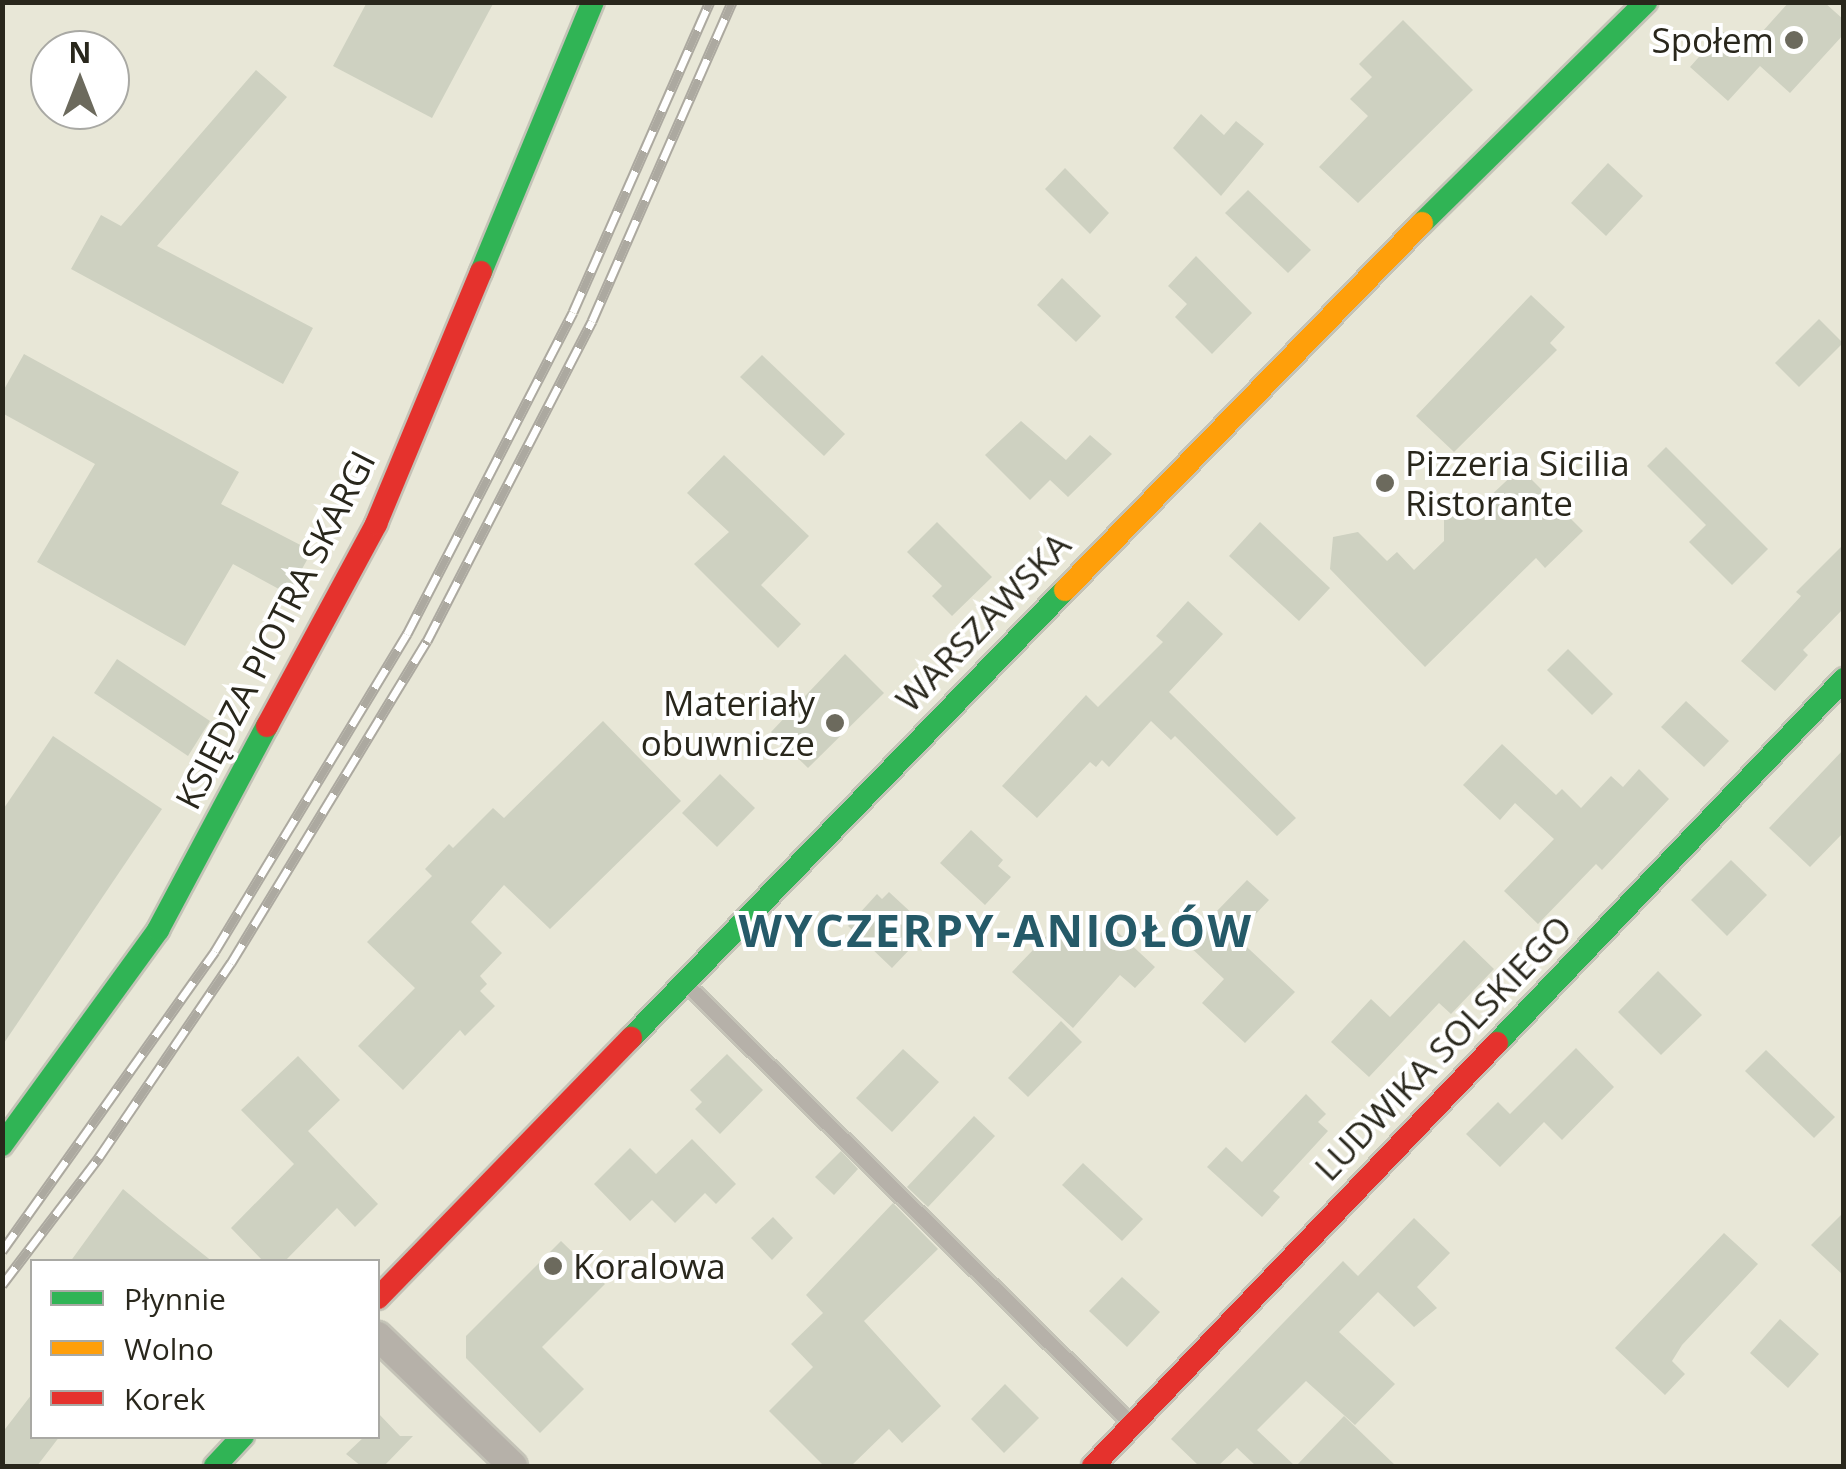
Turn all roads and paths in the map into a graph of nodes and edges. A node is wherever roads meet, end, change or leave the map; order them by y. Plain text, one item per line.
1 (594, 2) edge
2 (1646, 2) edge
3 (1844, 679) edge
4 (683, 981) junction
5 (2, 1145) edge
6 (380, 1296) edge
7 (380, 1338) edge
8 (1133, 1425) junction
9 (240, 1439) edge
10 (215, 1466) edge
11 (513, 1466) edge
12 (1093, 1466) edge

1 - 5 street, KSIĘDZA PIOTRA SKARGI
2 - 4 street, WARSZAWSKA
3 - 8 street, LUDWIKA SOLSKIEGO
4 - 6 street, WARSZAWSKA
4 - 8 lane
7 - 11 street
8 - 12 street, LUDWIKA SOLSKIEGO
9 - 10 street

